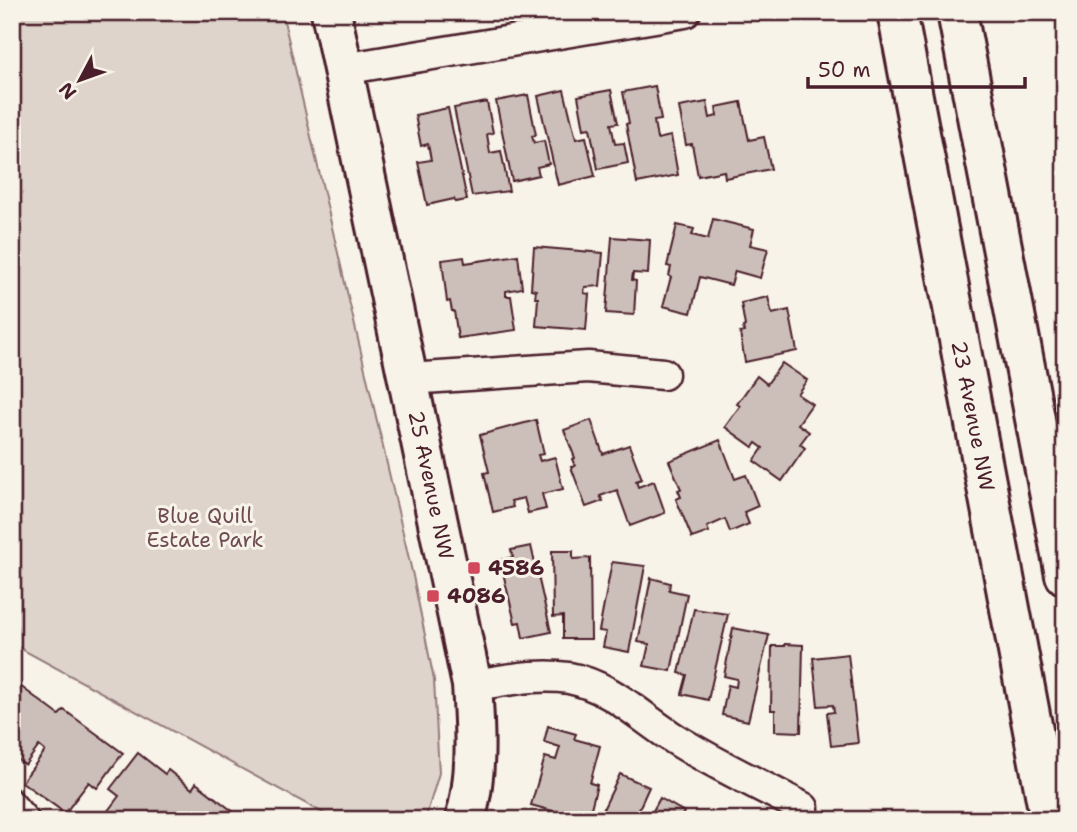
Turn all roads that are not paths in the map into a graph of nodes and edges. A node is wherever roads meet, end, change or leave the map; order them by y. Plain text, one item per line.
1 (331, 12) edge
2 (685, 12) edge
3 (897, 12) edge
4 (957, 12) edge
5 (344, 69) junction
6 (663, 374) dead end
7 (409, 379) junction
8 (1065, 575) edge
9 (472, 685) junction
10 (12, 797) edge
11 (803, 808) dead end
12 (32, 820) edge
13 (465, 820) edge
14 (1050, 820) edge

1 - 5 main road, 25 Avenue NW
2 - 5 street
3 - 14 main road, 23 Avenue NW
4 - 8 main road
5 - 7 main road, 25 Avenue NW
6 - 7 street, 25 Avenue NW
7 - 9 main road, 25 Avenue NW
9 - 11 street
9 - 13 main road, 25 Avenue NW
10 - 12 lane

